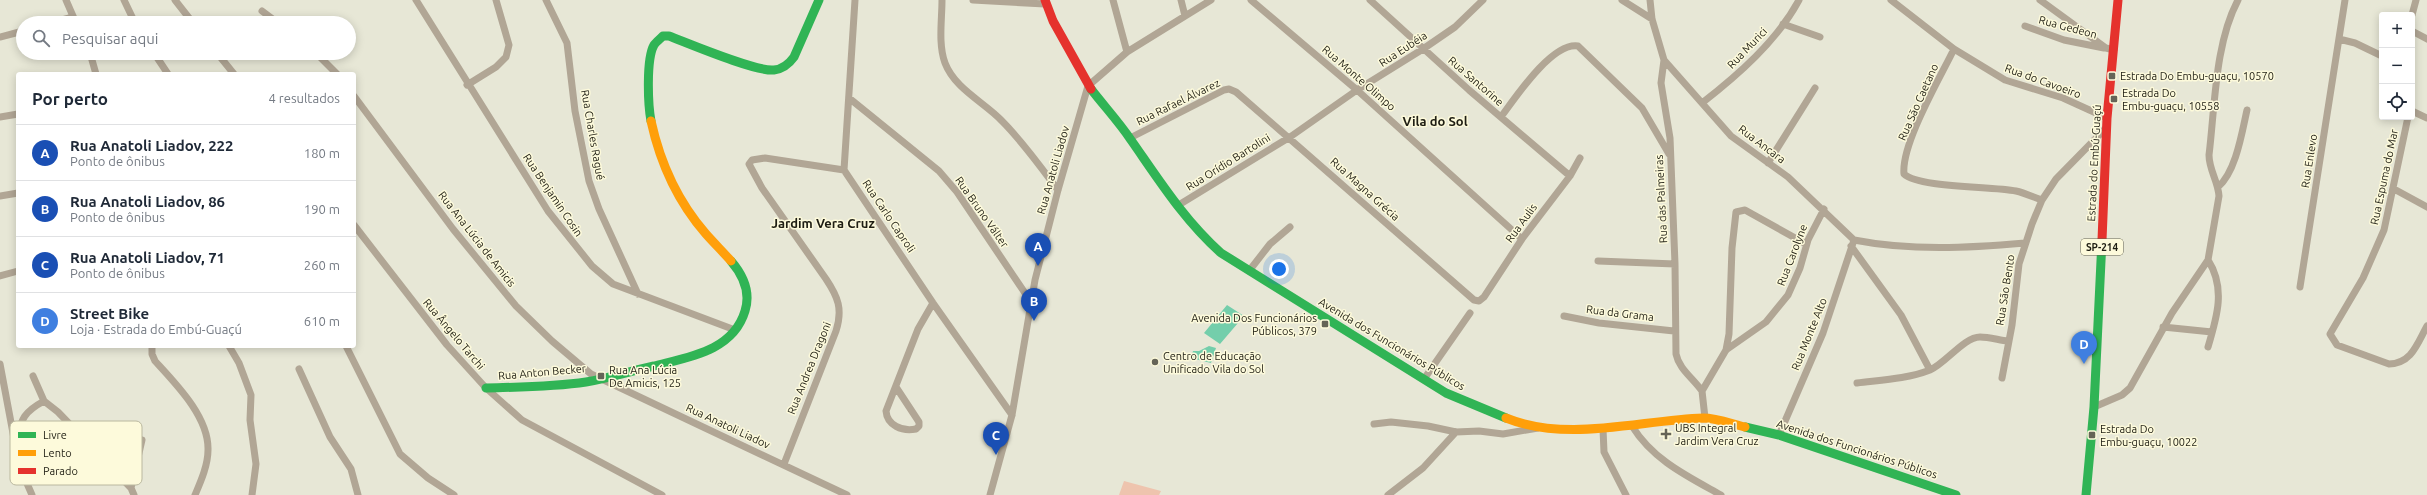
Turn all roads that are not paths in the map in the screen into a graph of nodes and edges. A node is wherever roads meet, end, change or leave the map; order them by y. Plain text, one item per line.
1 (66, 0) edge
2 (124, 0) edge
3 (176, 0) edge
4 (416, 0) edge
5 (496, 0) edge
6 (546, 0) edge
7 (819, 0) edge
8 (855, 0) edge
9 (942, 0) edge
10 (973, 0) edge
11 (1114, 0) edge
12 (1181, 0) edge
13 (1211, 0) edge
14 (1251, 0) edge
15 (1370, 0) edge
16 (1483, 0) edge
17 (1622, 0) edge
18 (1650, 0) edge
19 (1799, 0) edge
20 (1891, 0) edge
21 (2040, 0) edge
22 (2118, 0) edge
23 (2238, 0) edge
24 (2345, 0) edge
25 (2416, 0) edge
26 (1045, 2) edge
27 (262, 11) dead end
28 (2413, 12) edge
29 (73, 16) edge
30 (132, 16) edge
31 (188, 16) edge
32 (269, 16) edge
33 (1186, 16) junction
34 (1652, 19) junction
35 (1783, 24) junction
36 (2025, 26) dead end
37 (16, 33) edge
38 (2415, 33) edge
39 (0, 37) edge
40 (1820, 37) dead end
41 (2339, 39) junction
42 (2427, 39) edge
43 (1423, 49) junction
44 (1954, 49) junction
45 (2110, 49) junction
46 (1127, 52) junction
47 (2379, 55) edge
48 (92, 60) edge
49 (159, 60) edge
50 (223, 60) edge
51 (323, 60) edge
52 (1664, 60) junction
53 (95, 72) edge
54 (167, 72) edge
55 (232, 72) edge
56 (335, 72) edge
57 (467, 85) junction
58 (1088, 86) junction
59 (1815, 88) dead end
60 (1357, 90) junction
61 (1236, 92) joint
62 (849, 98) junction
63 (356, 99) edge
64 (1702, 103) junction
65 (2247, 110) dead end
66 (2415, 112) edge
67 (16, 114) edge
68 (0, 117) edge
69 (1501, 117) junction
70 (2427, 118) edge
71 (2407, 120) edge
72 (2107, 123) junction
73 (1290, 137) junction
74 (1130, 138) junction
75 (1670, 156) junction
76 (1580, 158) dead end
77 (1768, 163) junction
78 (844, 170) junction
79 (1570, 176) junction
80 (2218, 187) junction
81 (2394, 189) junction
82 (1058, 190) junction
83 (16, 193) edge
84 (0, 196) edge
85 (2042, 200) junction
86 (1177, 206) junction
87 (2427, 207) edge
88 (1824, 209) junction
89 (1290, 227) dead end
90 (356, 228) edge
91 (1522, 239) junction
92 (1853, 243) junction
93 (2025, 243) junction
94 (1806, 244) junction
95 (2208, 260) junction
96 (1598, 261) dead end
97 (1675, 264) junction
98 (1248, 271) junction
99 (16, 272) edge
100 (0, 276) edge
101 (2300, 287) dead end
102 (638, 294) junction
103 (1479, 301) joint
104 (1031, 302) junction
105 (933, 304) junction
106 (1470, 313) dead end
107 (1564, 316) dead end
108 (2427, 326) edge
109 (2163, 327) junction
110 (735, 330) junction
111 (1674, 331) junction
112 (2212, 332) junction
113 (2008, 341) junction
114 (2208, 347) dead end
115 (152, 348) edge
116 (230, 348) edge
117 (347, 348) edge
118 (1726, 350) junction
119 (0, 364) edge
120 (299, 369) dead end
121 (1930, 370) junction
122 (34, 376) dead end
123 (2002, 378) dead end
124 (600, 379) junction
125 (1424, 379) junction
126 (1858, 383) dead end
127 (896, 387) junction
128 (486, 388) junction
129 (1702, 391) junction
130 (44, 401) junction
131 (2094, 407) junction
132 (1012, 415) junction
133 (1705, 418) junction
134 (12, 421) edge
135 (22, 421) edge
136 (66, 421) edge
137 (1374, 424) dead end
138 (1632, 426) junction
139 (1542, 428) junction
140 (1603, 429) junction
141 (1456, 432) junction
142 (1780, 435) junction
143 (784, 464) junction
144 (28, 485) edge
145 (32, 495) edge
146 (195, 495) edge
147 (252, 495) edge
148 (358, 495) edge
149 (454, 495) edge
150 (662, 495) edge
151 (847, 495) edge
152 (990, 495) edge
153 (1388, 495) edge
154 (1626, 495) edge
155 (1721, 495) edge
156 (1956, 495) edge
157 (2086, 495) edge

1 - 29 street
2 - 30 street
3 - 31 street
4 - 57 street, Rua Benjamin Cosin
5 - 57 street
6 - 102 street, Rua Charles Ragué
7 - 110 street, Rua Anton Becker
8 - 62 street
9 - 82 street
10 - 26 street
11 - 46 street
12 - 33 street
13 - 33 street
14 - 60 street, Rua Monte Olimpo
15 - 43 street, Rua Santorine
16 - 43 street, Rua Eubéia
17 - 34 street
18 - 34 street, Rua das Palmeiras
19 - 35 street, Rua Murici
20 - 44 street
21 - 45 street
22 - 45 street, Estrada do Embú-Guaçú / SP-214
23 - 80 street
24 - 41 street, Rua Enlevo
25 - 28 street
26 - 58 street, Avenida dos Funcionários Públicos
27 - 32 street
33 - 46 street
34 - 52 street, Rua das Palmeiras
35 - 40 street
35 - 64 street, Rua Murici
36 - 45 street, Rua Gedeon
37 - 39 street
38 - 42 street
41 - 47 street
41 - 101 street, Rua Enlevo
43 - 60 street, Rua Eubéia
43 - 69 street, Rua Santorine
44 - 72 street, Rua do Cavoeiro
44 - 85 street, Rua São Caetano
45 - 72 street, Estrada do Embú-Guaçú / SP-214
46 - 58 street
48 - 53 street
49 - 54 street
50 - 55 street
51 - 56 street
52 - 64 street, Rua Ancara
52 - 75 street, Rua das Palmeiras
57 - 102 street, Rua Benjamin Cosin
58 - 74 street, Avenida dos Funcionários Públicos
58 - 82 street, Rua Anatoli Liadov
59 - 77 street
60 - 73 street, Rua Eubéia
60 - 91 street, Rua Monte Olimpo
61 - 73 street, Rua Magna Grécia
61 - 74 street, Rua Rafael Álvarez
62 - 78 street
62 - 104 street, Rua Bruno Válter
63 - 124 street, Rua Ana Lúcia de Amicis
64 - 77 street, Rua Ancara
65 - 80 street
66 - 70 street
67 - 68 street
69 - 75 street
69 - 79 street, Rua Santorine
71 - 81 street, Rua Espuma do Mar
72 - 85 street, Rua São Bento
72 - 131 street, Estrada do Embú-Guaçú / SP-214
73 - 86 street, Rua Orídio Bartolini
73 - 103 street, Rua Magna Grécia
74 - 86 street, Avenida dos Funcionários Públicos
75 - 97 street, Rua das Palmeiras
76 - 79 street, Rua Aulis
77 - 88 street, Rua Ancara
78 - 105 street, Rua Carlo Caproli
78 - 143 street, Rua Andrea Dragoni
79 - 91 street, Rua Aulis
80 - 95 street
81 - 87 street
81 - 108 street, Rua Espuma do Mar
82 - 104 street, Rua Anatoli Liadov
83 - 84 street
85 - 93 street, Rua São Bento
86 - 98 street, Avenida dos Funcionários Públicos
88 - 92 street, Rua Ancara
88 - 94 street, Rua Carolyne
89 - 98 street
90 - 128 street, Rua Ângelo Tarchi
91 - 103 street, Rua Aulis
92 - 93 street
92 - 121 street, Rua Ancara
92 - 142 street, Rua Monte Alto
93 - 113 street, Rua São Bento
94 - 118 street, Rua Carolyne
94 - 118 street
95 - 109 street
95 - 112 street
96 - 97 street
97 - 111 street, Rua das Palmeiras
98 - 125 street, Avenida dos Funcionários Públicos
99 - 100 street
102 - 110 street, Rua Benjamin Cosin
104 - 132 street, Rua Anatoli Liadov
105 - 127 street
105 - 132 street, Rua Carlo Caproli
106 - 125 street
107 - 111 street, Rua da Grama
109 - 112 street
109 - 131 street
110 - 124 street, Rua Anton Becker
111 - 129 street, Rua das Palmeiras
112 - 114 street
113 - 121 street
113 - 123 street, Rua São Bento
115 - 146 street
116 - 147 street
117 - 149 street
118 - 129 street, Rua Carolyne
119 - 134 street
120 - 148 street
121 - 126 street
122 - 130 street
124 - 128 street, Rua Anton Becker
124 - 143 street, Rua Anatoli Liadov
125 - 139 street, Avenida dos Funcionários Públicos
127 - 127 street
128 - 150 street, Rua Ângelo Tarchi
129 - 133 street
130 - 135 street
130 - 136 street
131 - 157 street, Estrada do Embú-Guaçú / SP-214
132 - 152 street, Rua Anatoli Liadov
133 - 138 street, Avenida dos Funcionários Públicos
133 - 142 street, Avenida dos Funcionários Públicos
137 - 141 street
138 - 140 street, Avenida dos Funcionários Públicos
138 - 155 street
139 - 140 street, Avenida dos Funcionários Públicos
139 - 141 street
140 - 154 street
141 - 153 street
142 - 156 street, Avenida dos Funcionários Públicos
143 - 151 street, Rua Anatoli Liadov
144 - 145 street

